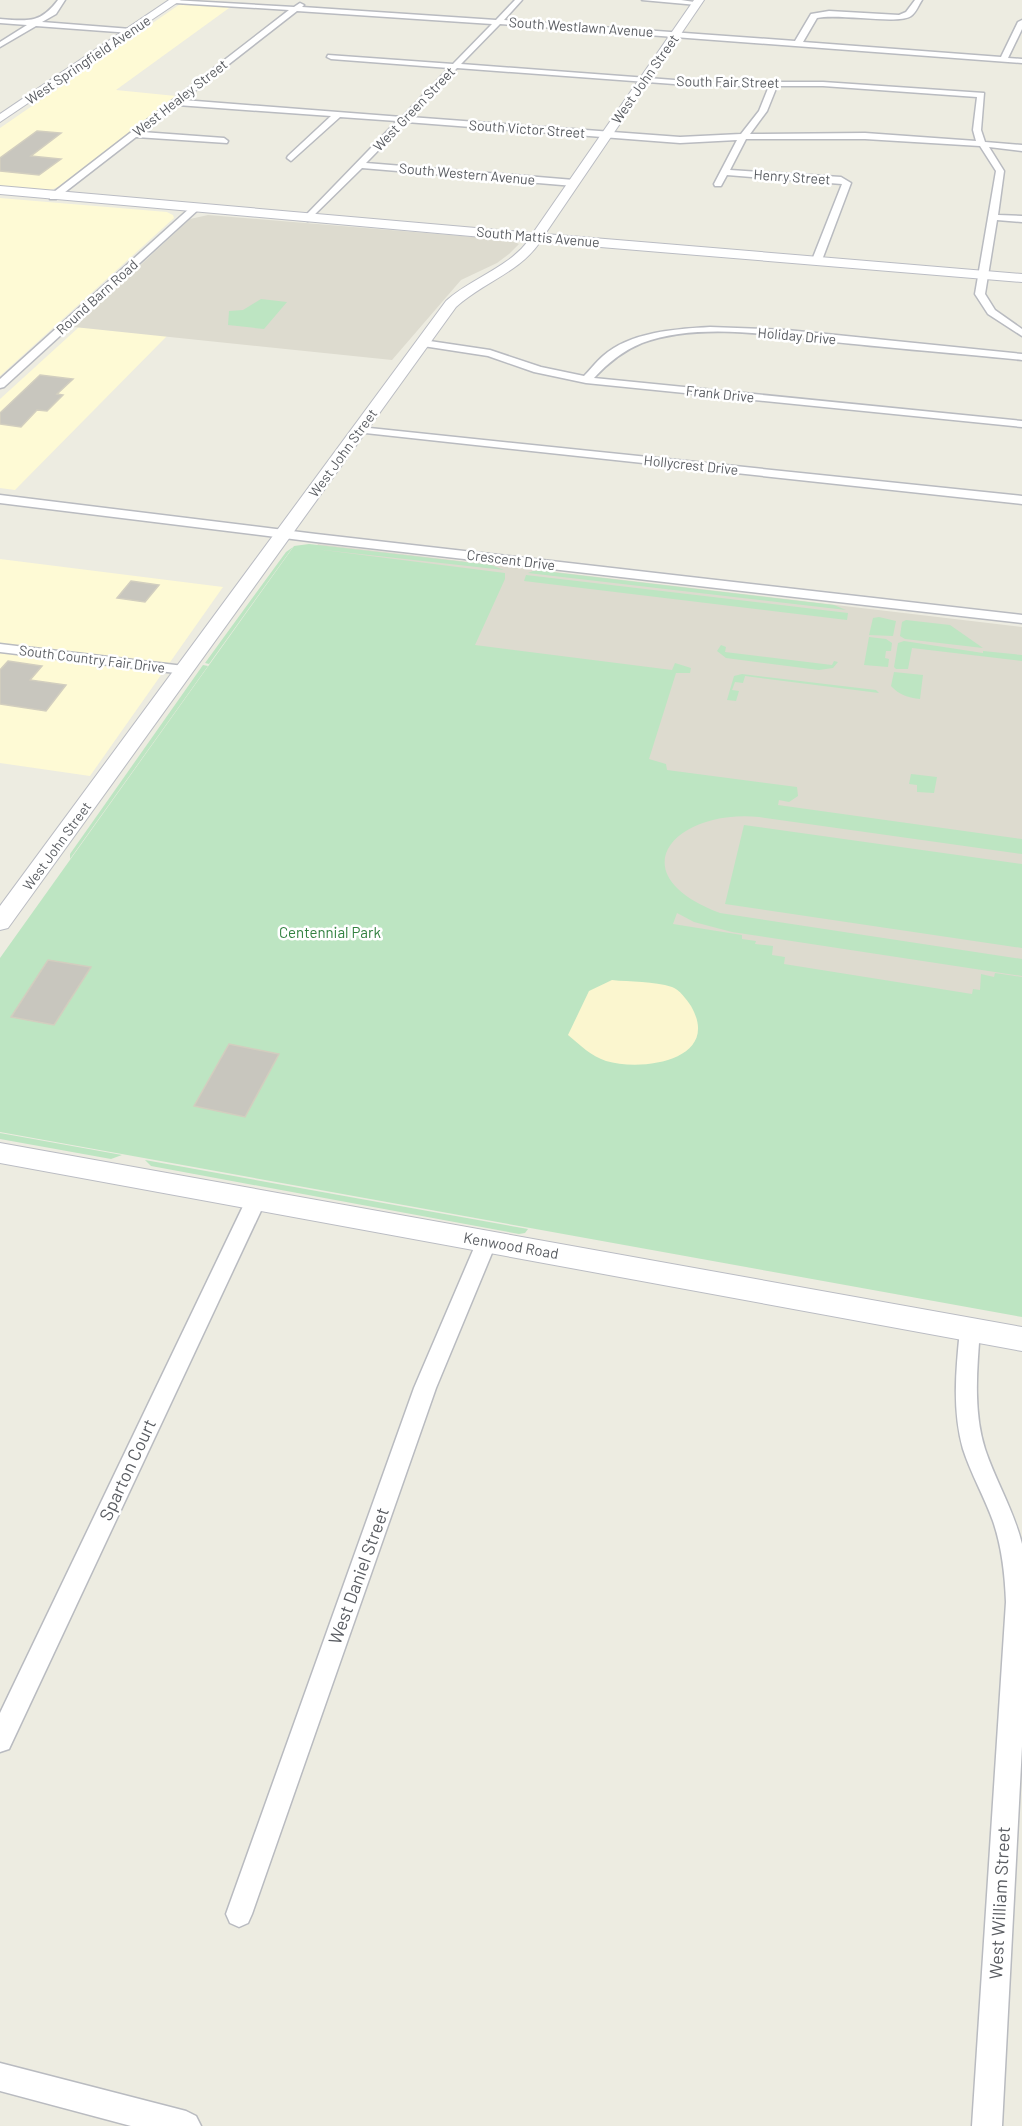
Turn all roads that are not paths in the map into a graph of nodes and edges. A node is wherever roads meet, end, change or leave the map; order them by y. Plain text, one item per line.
1 (62, 0) edge
2 (176, 0) edge
3 (306, 0) edge
4 (519, 0) edge
5 (645, 0) edge
6 (919, 0) edge
7 (698, 2) edge
8 (296, 8) junction
9 (0, 21) edge
10 (498, 22) junction
11 (1022, 22) edge
12 (34, 24) junction
13 (131, 31) junction
14 (677, 34) junction
15 (798, 44) junction
16 (0, 45) edge
17 (331, 57) dead end
18 (1003, 60) junction
19 (1022, 61) edge
20 (455, 66) junction
21 (645, 80) junction
22 (774, 83) junction
23 (175, 102) junction
24 (337, 115) junction
25 (0, 119) edge
26 (403, 120) junction
27 (135, 134) junction
28 (606, 135) junction
29 (743, 137) junction
30 (224, 141) dead end
31 (982, 143) junction
32 (1022, 148) edge
33 (291, 158) dead end
34 (360, 165) junction
35 (724, 172) junction
36 (574, 183) junction
37 (718, 184) dead end
38 (0, 190) edge
39 (0, 196) edge
40 (53, 197) junction
41 (194, 209) junction
42 (993, 217) junction
43 (308, 218) junction
44 (1022, 219) edge
45 (537, 237) junction
46 (817, 260) junction
47 (983, 275) junction
48 (1022, 278) edge
49 (1022, 333) edge
50 (423, 343) junction
51 (1022, 357) edge
52 (586, 380) junction
53 (0, 385) edge
54 (1022, 424) edge
55 (360, 430) junction
56 (0, 499) edge
57 (1022, 500) edge
58 (284, 534) junction
59 (1022, 619) edge
60 (0, 648) edge
61 (184, 670) junction
62 (0, 923) edge
63 (0, 1153) edge
64 (256, 1200) junction
65 (487, 1241) junction
66 (970, 1330) junction
67 (1022, 1339) edge
68 (0, 1740) edge
69 (239, 1914) dead end
70 (0, 2078) edge
71 (186, 2126) edge
72 (987, 2126) edge

1 - 12 street
2 - 8 street, South Westlawn Avenue
2 - 13 street, West Springfield Avenue
3 - 8 street, West Healey Street
4 - 10 street, West Green Street
5 - 7 street
6 - 15 street
7 - 14 street, West John Street
8 - 10 street, South Westlawn Avenue
8 - 23 street, West Healey Street
9 - 12 street
10 - 14 street, South Westlawn Avenue
10 - 20 street, West Green Street
11 - 18 street
12 - 13 street
12 - 16 street
13 - 25 street, West Springfield Avenue
14 - 15 street, South Westlawn Avenue
14 - 21 street, West John Street
15 - 18 street, South Westlawn Avenue
17 - 20 street, South Fair Street
18 - 19 street, South Westlawn Avenue
20 - 21 street, South Fair Street
20 - 26 street, West Green Street
21 - 22 street, South Fair Street
21 - 28 street, West John Street
22 - 29 street
22 - 31 street, South Fair Street
23 - 24 street, South Victor Street
23 - 27 street, West Healey Street
24 - 26 street, South Victor Street
24 - 33 street
26 - 28 street, South Victor Street
26 - 34 street, West Green Street
27 - 30 street
27 - 40 street, West Healey Street
28 - 29 street, South Victor Street
28 - 36 street, West John Street
29 - 31 street, South Victor Street
29 - 35 street
31 - 32 street, South Victor Street
31 - 42 street
34 - 36 street, South Western Avenue
34 - 43 street, West Green Street
35 - 37 street
35 - 46 street, Henry Street
36 - 45 street, West John Street
38 - 40 street, South Mattis Avenue
39 - 40 street, South Mattis Avenue
40 - 41 street, South Mattis Avenue
41 - 43 street, South Mattis Avenue
41 - 53 street, Round Barn Road
42 - 44 street
42 - 47 street
43 - 45 street, South Mattis Avenue
45 - 46 street, South Mattis Avenue
45 - 50 street, West John Street
46 - 47 street, South Mattis Avenue
47 - 48 street, South Mattis Avenue
47 - 49 street
50 - 52 street, Frank Drive
50 - 55 street, West John Street
51 - 52 street, Holiday Drive
52 - 54 street, Frank Drive
55 - 57 street, Hollycrest Drive
55 - 58 street, West John Street
56 - 58 street, Crescent Drive
58 - 59 street, Crescent Drive
58 - 61 street, West John Street
60 - 61 street, South Country Fair Drive
61 - 62 street, West John Street
63 - 64 street, Kenwood Road
64 - 65 street, Kenwood Road
64 - 68 street, Sparton Court
65 - 66 street, Kenwood Road
65 - 69 street, West Daniel Street
66 - 67 street, Kenwood Road
66 - 72 street, West William Street
70 - 71 street

